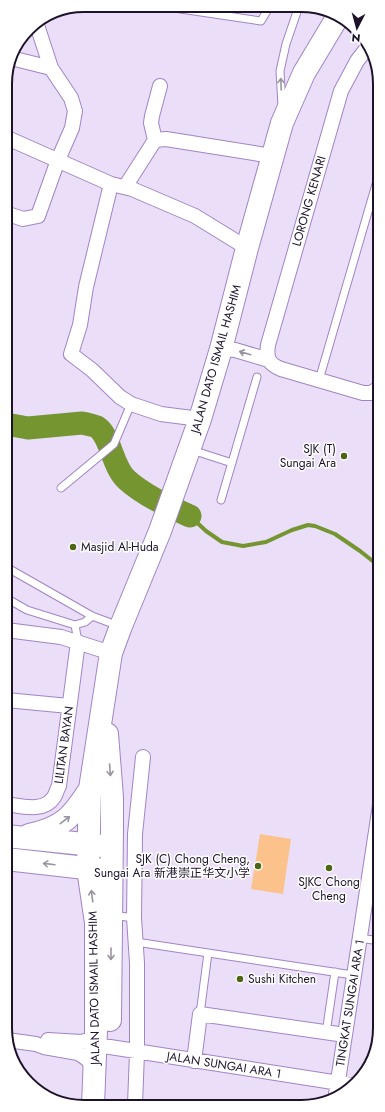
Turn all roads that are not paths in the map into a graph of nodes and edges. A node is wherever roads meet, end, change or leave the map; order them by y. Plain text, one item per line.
1 (201, 12) edge
2 (266, 12) edge
3 (297, 12) edge
4 (335, 21) edge
5 (38, 29) edge
6 (365, 51) edge
7 (17, 59) edge
8 (51, 68) junction
9 (160, 86) dead end
10 (282, 122) junction
11 (12, 140) edge
12 (155, 140) junction
13 (272, 156) junction
14 (58, 160) junction
15 (112, 184) junction
16 (126, 187) junction
17 (373, 195) edge
18 (12, 215) edge
19 (247, 248) junction
20 (221, 349) junction
21 (269, 360) junction
22 (257, 377) dead end
23 (319, 380) junction
24 (373, 392) edge
25 (131, 404) junction
26 (200, 419) junction
27 (190, 449) junction
28 (232, 463) junction
29 (61, 488) dead end
30 (221, 500) dead end
31 (12, 570) edge
32 (12, 601) edge
33 (92, 616) junction
34 (75, 625) junction
35 (121, 626) junction
36 (12, 631) edge
37 (78, 642) junction
38 (111, 654) junction
39 (12, 701) edge
40 (103, 704) junction
41 (69, 706) junction
42 (144, 757) dead end
43 (90, 789) junction
44 (12, 805) edge
45 (12, 837) edge
46 (12, 837) edge
47 (88, 844) junction
48 (112, 847) junction
49 (373, 849) edge
50 (12, 860) edge
51 (88, 869) junction
52 (112, 871) junction
53 (112, 915) junction
54 (134, 918) junction
55 (359, 938) junction
56 (373, 940) edge
57 (136, 942) junction
58 (208, 953) junction
59 (335, 972) junction
60 (353, 975) junction
61 (200, 1014) junction
62 (326, 1033) junction
63 (345, 1035) junction
64 (13, 1041) edge
65 (100, 1041) junction
66 (36, 1044) junction
67 (137, 1052) junction
68 (194, 1061) junction
69 (95, 1070) junction
70 (337, 1088) edge
71 (93, 1100) edge
72 (106, 1100) edge
73 (135, 1100) edge

1 - 2 lane
10 -> 3 lane
4 - 10 main road, JALAN DATO ISMAIL HASHIM
5 - 8 street
6 - 21 street, LORONG KENARI
7 - 8 street
8 - 14 street
9 - 12 street
10 - 13 main road, JALAN DATO ISMAIL HASHIM
11 - 14 street
12 - 13 street
12 - 16 street
13 - 19 main road, JALAN DATO ISMAIL HASHIM
14 - 15 street
14 - 18 street
15 - 16 street
15 - 25 street
16 - 19 street
17 - 23 lane
19 - 20 main road, JALAN DATO ISMAIL HASHIM
21 -> 20 street
20 - 26 main road, JALAN DATO ISMAIL HASHIM
21 - 23 street
22 - 28 lane
23 - 24 street
25 - 26 street
25 - 29 lane
26 - 27 main road, JALAN DATO ISMAIL HASHIM
27 - 28 lane
27 - 35 main road, JALAN DATO ISMAIL HASHIM
28 - 30 lane
31 - 33 lane
32 - 34 lane
33 - 34 lane
33 - 35 lane
34 - 37 lane
35 - 38 main road, JALAN DATO ISMAIL HASHIM
36 - 37 street
37 - 38 street
37 - 41 street, LILITAN BAYAN
38 - 40 main road, JALAN DATO ISMAIL HASHIM
39 - 41 street
40 - 43 main road, JALAN DATO ISMAIL HASHIM
40 -> 48 main road, JALAN DATO ISMAIL HASHIM
41 - 44 street, LILITAN BAYAN
42 - 54 street
45 -> 43 main road
43 - 47 main road, JALAN DATO ISMAIL HASHIM
46 - 47 main road
47 - 48 main road
47 - 51 main road, JALAN DATO ISMAIL HASHIM
48 - 52 main road, JALAN DATO ISMAIL HASHIM
49 - 55 street, TINGKAT SUNGAI ARA 1
51 -> 50 main road
51 - 52 main road
65 -> 51 main road, JALAN DATO ISMAIL HASHIM
52 - 53 main road, JALAN DATO ISMAIL HASHIM
53 - 54 lane
53 -> 65 main road, JALAN DATO ISMAIL HASHIM
54 - 57 street
55 - 56 lane
55 - 60 street, TINGKAT SUNGAI ARA 1
57 - 58 lane
57 - 67 street
58 - 59 lane
58 - 61 lane
59 - 60 lane
59 - 62 lane
60 - 63 street, TINGKAT SUNGAI ARA 1
61 - 62 street
61 - 68 street
62 - 63 street
63 - 70 street, TINGKAT SUNGAI ARA 1
64 - 66 street
65 - 66 street
65 - 67 street, JALAN SUNGAI ARA 1
65 - 69 main road, JALAN DATO ISMAIL HASHIM
65 - 72 main road, JALAN DATO ISMAIL HASHIM
66 - 69 street
67 - 68 street, JALAN SUNGAI ARA 1
67 - 73 street
68 - 70 street, JALAN SUNGAI ARA 1
69 - 71 main road, JALAN DATO ISMAIL HASHIM

